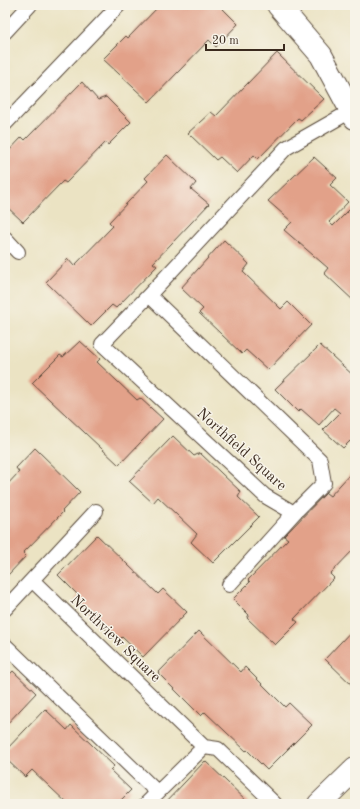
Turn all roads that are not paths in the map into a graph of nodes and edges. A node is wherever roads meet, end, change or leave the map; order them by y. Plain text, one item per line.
1 (30, 5) edge
2 (119, 5) edge
3 (278, 5) edge
4 (5, 32) edge
5 (353, 115) edge
6 (5, 124) edge
7 (5, 238) edge
8 (18, 252) dead end
9 (149, 295) junction
10 (96, 511) dead end
11 (294, 514) junction
12 (32, 580) junction
13 (229, 585) dead end
14 (5, 609) edge
15 (5, 645) edge
16 (204, 747) junction
17 (355, 768) edge
18 (157, 792) junction
19 (146, 804) edge
20 (275, 804) edge
21 (319, 804) edge

1 - 4 lane
2 - 6 lane
3 - 5 street
5 - 9 lane, Northfield Square
7 - 8 lane
9 - 11 lane
9 - 11 lane, Northfield Square
10 - 12 lane
11 - 13 lane
12 - 14 lane
12 - 16 lane, Northview Square
15 - 18 lane
16 - 18 lane
16 - 20 lane, Northview Square
17 - 21 street
18 - 19 lane

